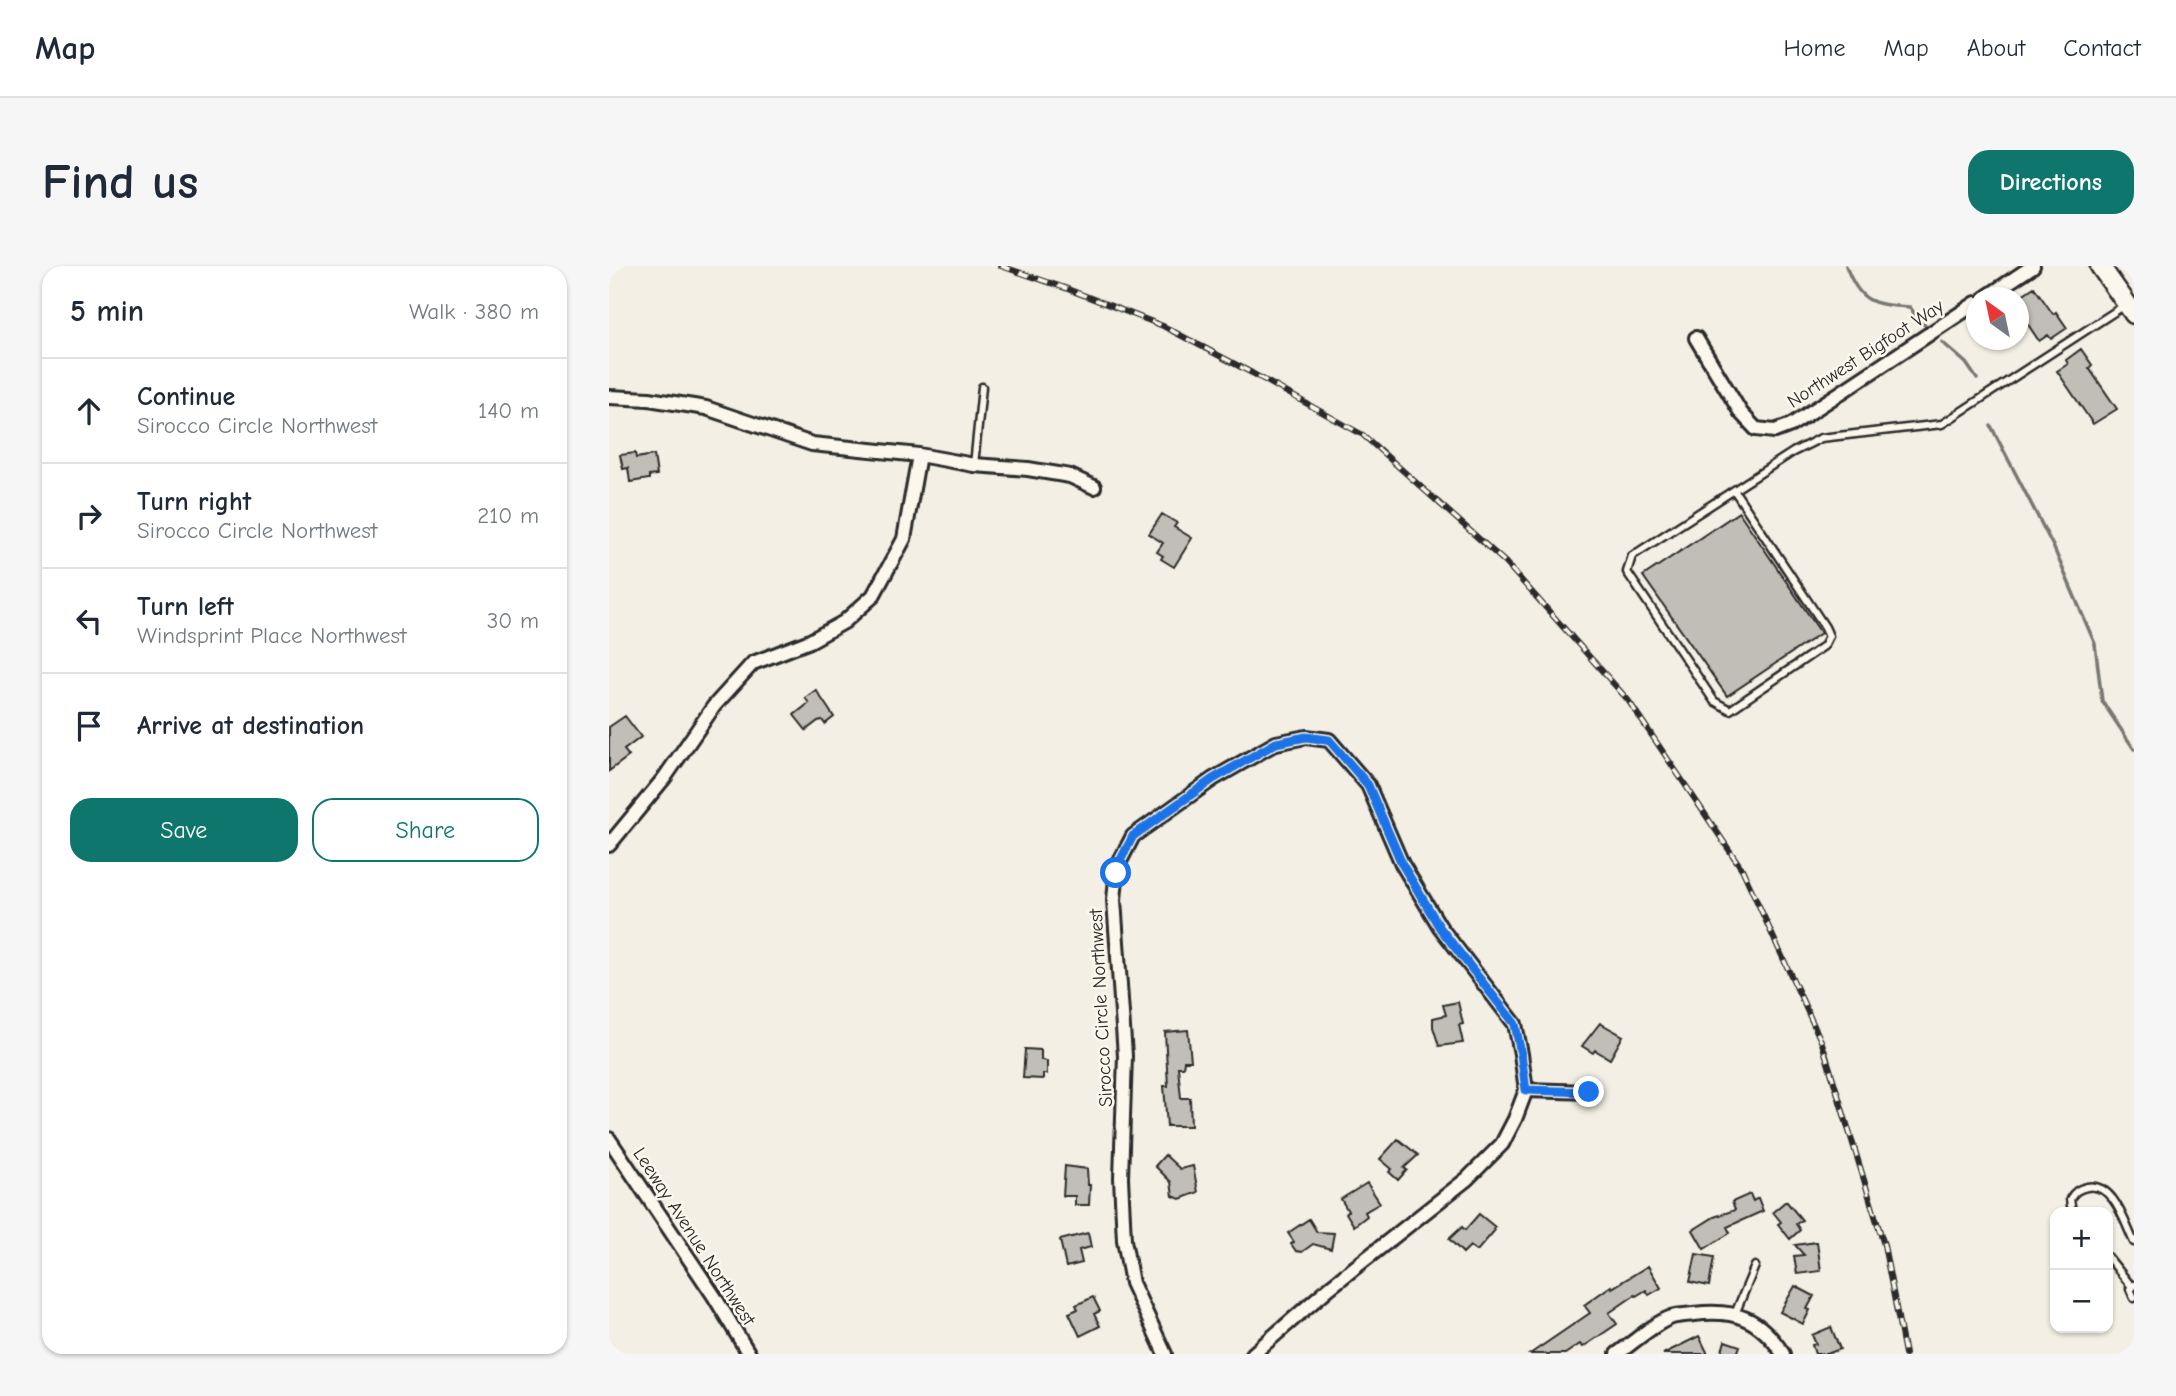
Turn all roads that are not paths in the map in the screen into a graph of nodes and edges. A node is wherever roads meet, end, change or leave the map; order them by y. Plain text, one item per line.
1 (2033, 266) edge
2 (2100, 266) edge
3 (2002, 287) edge
4 (2130, 309) edge
5 (1966, 310) edge
6 (1696, 338) dead end
7 (982, 387) dead end
8 (609, 397) edge
9 (919, 455) junction
10 (974, 465) junction
11 (1094, 487) dead end
12 (1734, 490) junction
13 (609, 845) edge
14 (1526, 1090) junction
15 (1589, 1092) dead end
16 (609, 1139) edge
17 (2071, 1207) edge
18 (2134, 1242) edge
19 (2113, 1262) edge
20 (1755, 1266) dead end
21 (2133, 1286) edge
22 (2134, 1298) edge
23 (1735, 1314) junction
24 (749, 1354) edge
25 (1165, 1354) edge
26 (1253, 1354) edge
27 (1617, 1354) edge
28 (1783, 1354) edge

1 - 3 street
2 - 4 street
4 - 12 lane
5 - 6 street, Northwest Bigfoot Way
7 - 10 lane
8 - 9 street
9 - 10 street
9 - 13 street
10 - 11 street
12 - 12 lane
14 - 15 street
14 - 25 street, Sirocco Circle Northwest
14 - 26 street, Sirocco Circle Northwest
16 - 24 street, Leeway Avenue Northwest
17 - 18 lane
19 - 21 lane
20 - 23 lane
21 - 22 lane
23 - 27 street
23 - 28 street

